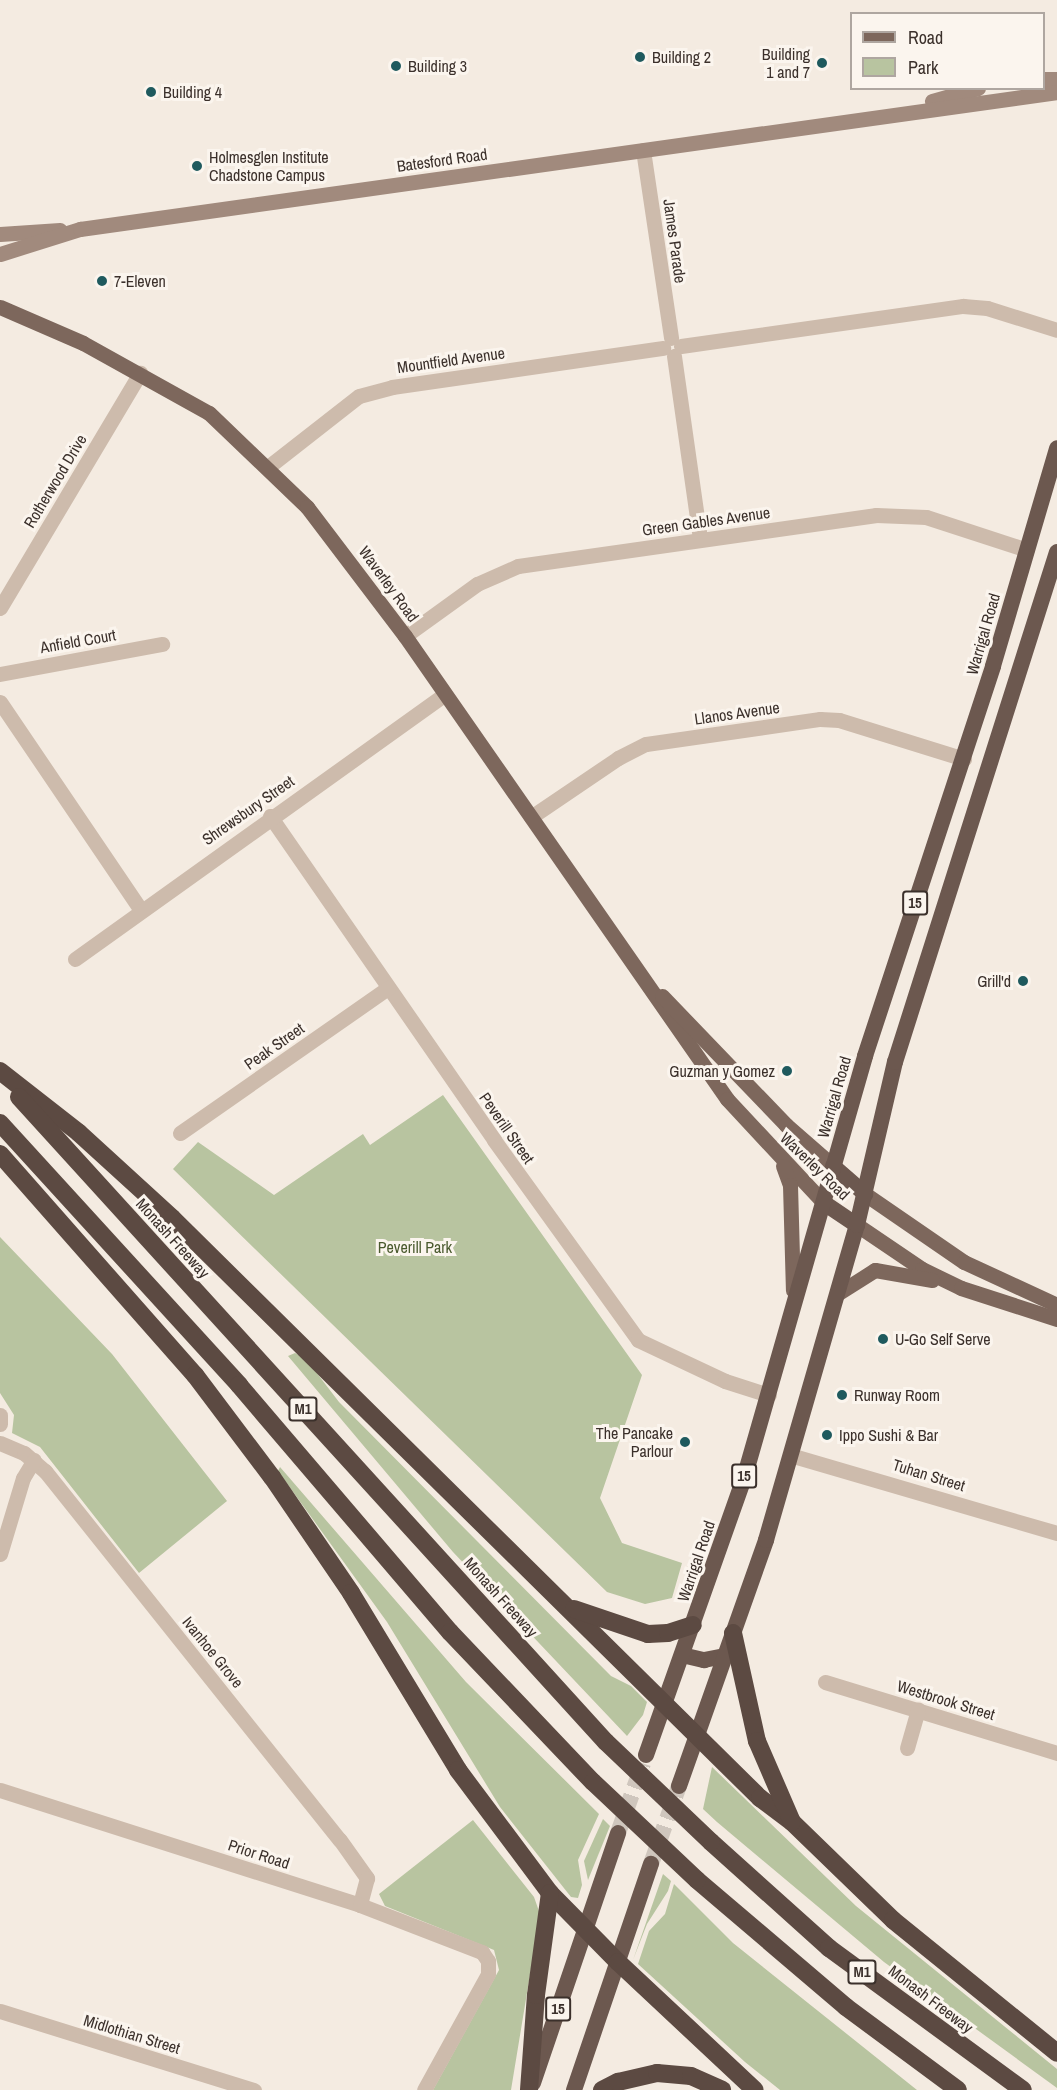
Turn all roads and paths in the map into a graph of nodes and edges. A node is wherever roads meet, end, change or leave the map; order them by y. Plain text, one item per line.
1 (971, 90) edge
2 (1057, 92) edge
3 (892, 113) junction
4 (643, 150) junction
5 (80, 229) junction
6 (0, 234) edge
7 (0, 254) edge
8 (4, 311) edge
9 (1057, 330) edge
10 (672, 347) junction
11 (140, 373) junction
12 (1057, 448) edge
13 (268, 467) junction
14 (700, 539) junction
15 (1027, 550) junction
16 (1057, 552) edge
17 (0, 608) edge
18 (405, 636) junction
19 (162, 644) dead end
20 (0, 674) edge
21 (445, 693) junction
22 (0, 702) edge
23 (964, 759) junction
24 (270, 816) junction
25 (531, 817) junction
26 (140, 909) junction
27 (75, 959) dead end
28 (642, 978) junction
29 (388, 988) junction
30 (0, 1071) edge
31 (0, 1076) edge
32 (0, 1123) edge
33 (180, 1133) dead end
34 (0, 1154) edge
35 (781, 1161) junction
36 (833, 1166) junction
37 (865, 1194) junction
38 (824, 1203) junction
39 (857, 1226) junction
40 (961, 1288) junction
41 (837, 1294) junction
42 (1057, 1305) edge
43 (1057, 1319) edge
44 (791, 1323) junction
45 (769, 1395) junction
46 (0, 1415) edge
47 (0, 1424) edge
48 (0, 1443) edge
49 (790, 1455) junction
50 (34, 1460) junction
51 (1057, 1533) edge
52 (0, 1554) edge
53 (567, 1606) junction
54 (693, 1625) junction
55 (733, 1633) junction
56 (682, 1655) junction
57 (725, 1656) junction
58 (825, 1682) dead end
59 (665, 1702) junction
60 (918, 1710) junction
61 (698, 1734) junction
62 (907, 1748) dead end
63 (1057, 1753) edge
64 (646, 1755) tunnel mouth
65 (679, 1786) tunnel mouth
66 (0, 1790) edge
67 (792, 1822) junction
68 (618, 1833) tunnel mouth
69 (651, 1864) tunnel mouth
70 (550, 1893) junction
71 (360, 1905) junction
72 (585, 1929) junction
73 (618, 1962) junction
74 (0, 2011) edge
75 (1057, 2053) edge
76 (236, 2087) edge
77 (254, 2090) edge
78 (423, 2090) edge
79 (530, 2090) edge
80 (574, 2090) edge
81 (602, 2090) edge
82 (722, 2090) edge
83 (755, 2090) edge
84 (958, 2090) edge
85 (1023, 2090) edge

1 - 3 main road, Batesford Road
2 - 3 main road, Batesford Road
3 - 4 main road, Batesford Road
4 - 5 main road, Batesford Road
4 - 10 street, James Parade
5 - 6 main road
5 - 7 main road, Batesford Road
8 - 11 main road, Waverley Road
9 - 10 street, Mountfield Avenue
10 - 13 street, Mountfield Avenue
10 - 14 street, James Parade
11 - 13 main road, Waverley Road
11 - 17 street, Rotherwood Drive
12 - 15 highway, Warrigal Road / 15
13 - 18 main road, Waverley Road
14 - 15 street, Green Gables Avenue
14 - 18 street, Green Gables Avenue
15 - 23 highway, Warrigal Road / 15
16 - 37 highway, 15
18 - 21 main road, Waverley Road
19 - 20 street, Anfield Court
21 - 24 street, Shrewsbury Street
21 - 25 main road, Waverley Road
22 - 26 street
23 - 25 street, Llanos Avenue
23 - 36 highway, Warrigal Road / 15
24 - 26 street, Shrewsbury Street
24 - 29 street, Peverill Street
25 - 28 main road, Waverley Road
26 - 27 street, Shrewsbury Street
28 - 35 main road, Waverley Road
28 - 36 main road, Waverley Road
29 - 33 street, Peak Street
29 - 45 street, Peverill Street
30 - 53 highway
31 - 85 highway, Monash Freeway / M1, bridge
32 - 84 highway, M1, bridge
34 - 70 highway
35 - 38 main road, Waverley Road
35 - 44 main road
36 - 37 highway, Waverley Road
36 - 38 highway, Warrigal Road / 15
37 - 39 highway, 15
37 - 42 main road, Waverley Road
38 - 39 highway, Waverley Road
38 - 44 highway, Warrigal Road / 15
39 - 40 main road, Waverley Road
39 - 41 highway, 15
40 - 41 main road
40 - 43 main road, Waverley Road
41 - 49 highway, 15
44 - 45 highway, Warrigal Road / 15
45 - 54 highway, Warrigal Road / 15
46 - 47 street
48 - 50 street, Ivanhoe Grove
49 - 51 street, Tuhan Street
49 - 55 highway, 15
50 - 52 street
50 - 71 street, Ivanhoe Grove
53 - 54 highway
53 - 59 highway
54 - 56 highway, Warrigal Road / 15
55 - 57 highway, 15
55 - 67 highway
56 - 57 highway
56 - 59 highway, Warrigal Road / 15
57 - 61 highway, 15
58 - 60 street, Westbrook Street
59 - 61 highway
59 - 64 highway, Warrigal Road / 15
60 - 62 street
60 - 63 street, Westbrook Street
61 - 65 highway, 15
61 - 67 highway
66 - 71 street, Prior Road
67 - 75 highway
68 - 72 highway, 15
69 - 73 highway
70 - 72 highway
70 - 79 highway
71 - 78 street, Prior Road
72 - 73 highway
72 - 79 highway, 15
73 - 80 highway
73 - 83 highway
74 - 76 street, Midlothian Street
76 - 77 street, Midlothian Street
81 - 82 highway

